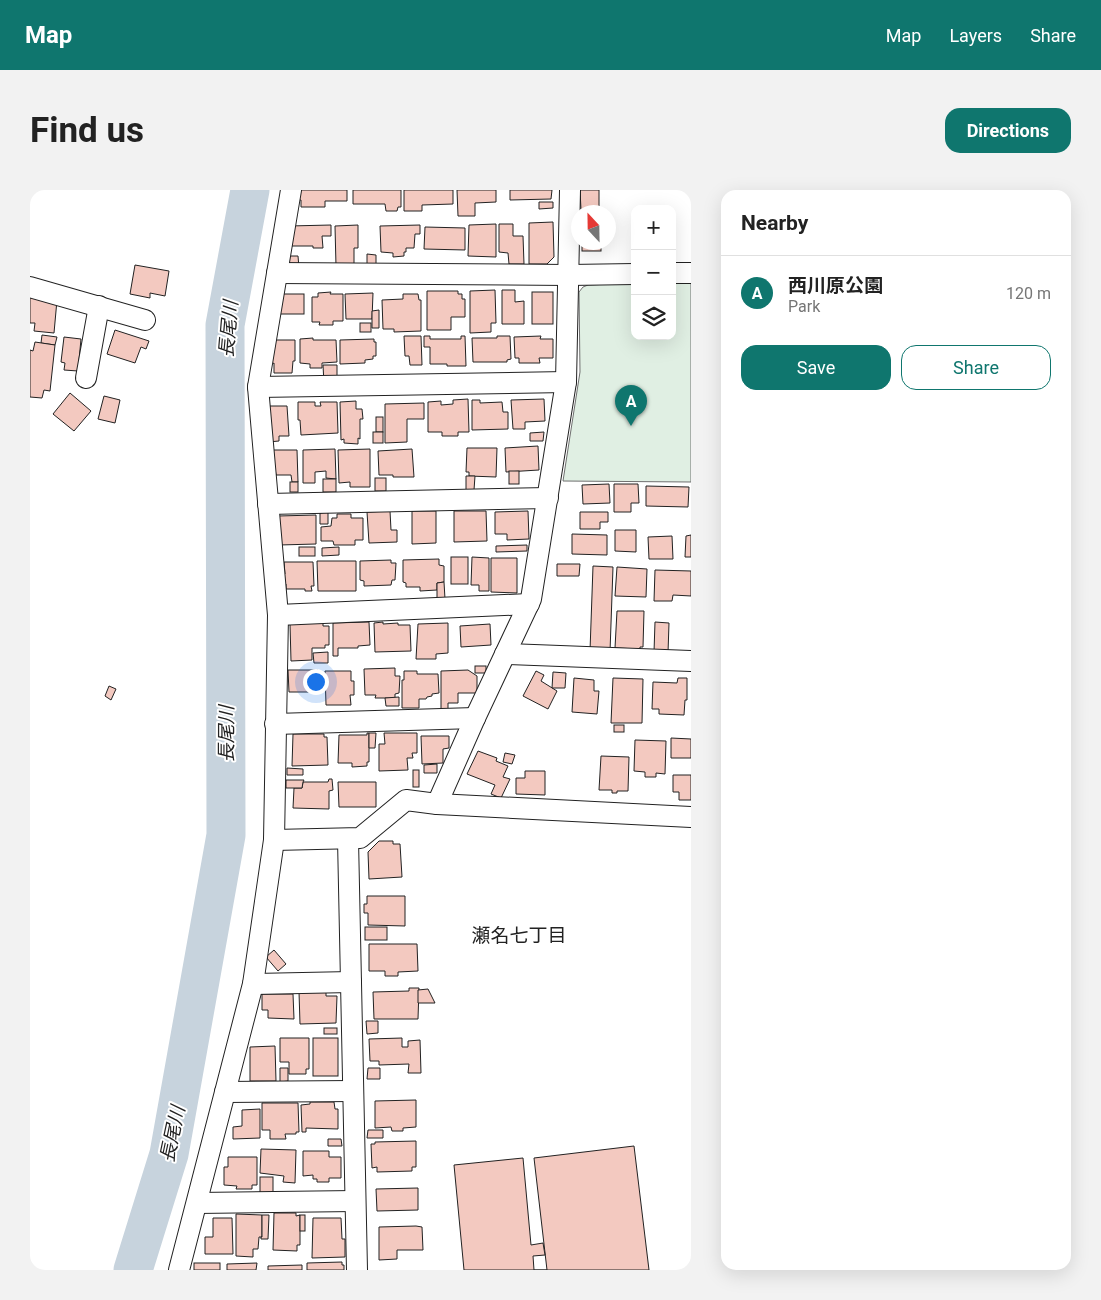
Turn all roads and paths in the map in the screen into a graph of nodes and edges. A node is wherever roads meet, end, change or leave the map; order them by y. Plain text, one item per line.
1 (291, 190) edge
2 (570, 190) edge
3 (278, 273) junction
4 (691, 273) edge
5 (631, 274) edge
6 (676, 274) edge
7 (569, 275) junction
8 (30, 287) edge
9 (99, 306) junction
10 (145, 320) dead end
11 (86, 378) dead end
12 (566, 382) junction
13 (258, 387) junction
14 (548, 498) junction
15 (268, 504) junction
16 (529, 604) junction
17 (278, 615) junction
18 (505, 654) junction
19 (691, 661) edge
20 (475, 718) junction
21 (275, 724) junction
22 (437, 804) junction
23 (691, 817) edge
24 (348, 839) junction
25 (274, 840) junction
26 (351, 982) junction
27 (253, 984) junction
28 (353, 1091) junction
29 (225, 1092) junction
30 (356, 1201) junction
31 (197, 1203) junction
32 (180, 1270) edge
33 (357, 1270) edge

1 - 3 street
2 - 7 street
3 - 7 street
3 - 13 street
4 - 6 street
5 - 7 street
7 - 12 street
8 - 9 street
9 - 10 street
9 - 11 street
12 - 13 street
12 - 14 street
13 - 15 street
14 - 15 street
14 - 16 street
15 - 17 street
16 - 17 street
16 - 18 street
17 - 21 street
18 - 19 street
18 - 20 street
20 - 21 street
20 - 22 street
21 - 25 street
22 - 23 street
22 - 24 street
24 - 25 street
24 - 26 street
25 - 27 street
26 - 27 street
26 - 28 street
27 - 29 street
28 - 29 street
28 - 30 street
29 - 31 street
30 - 31 street
30 - 33 street
31 - 32 street

